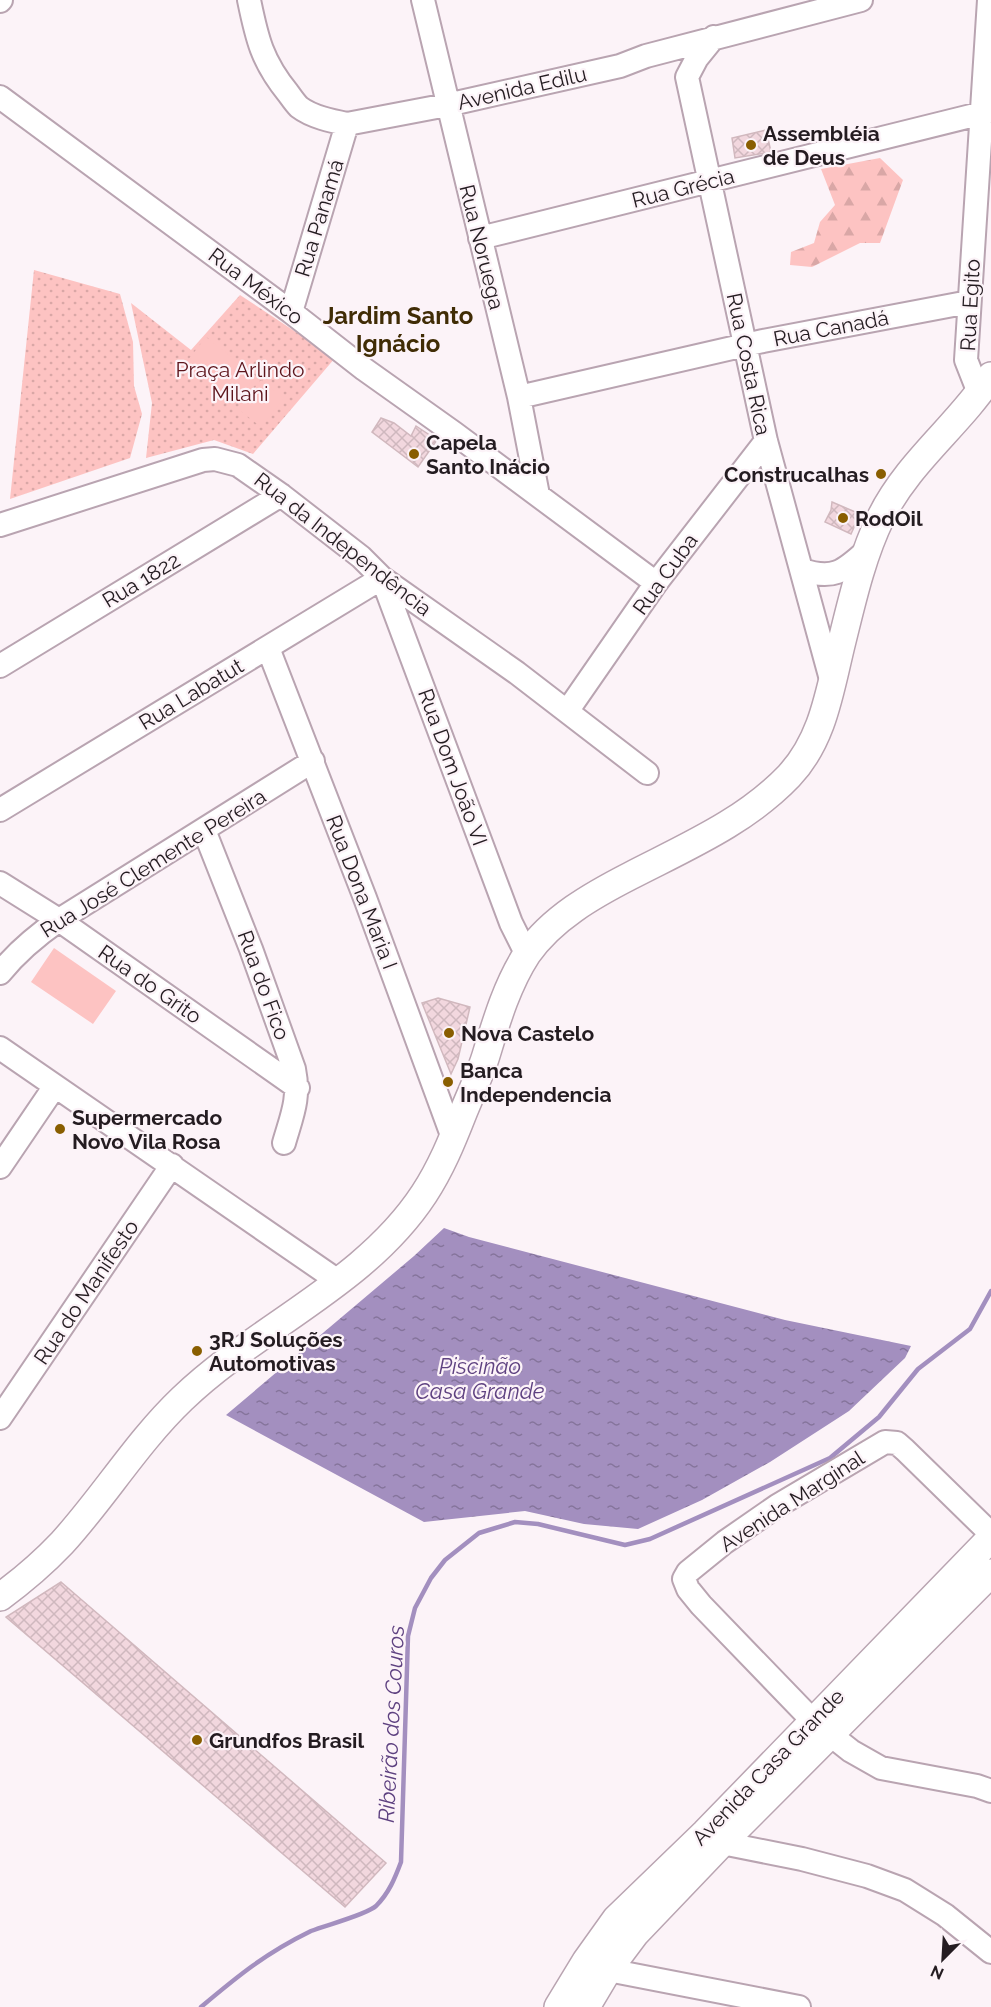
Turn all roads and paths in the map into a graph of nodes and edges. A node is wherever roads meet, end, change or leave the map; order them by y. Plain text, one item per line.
1 (249, 0) edge
2 (423, 0) edge
3 (861, 0) edge
4 (989, 0) edge
5 (714, 37) junction
6 (646, 56) junction
7 (687, 77) junction
8 (0, 97) edge
9 (447, 105) junction
10 (987, 112) edge
11 (347, 124) junction
12 (709, 181) junction
13 (480, 238) junction
14 (969, 302) junction
15 (291, 312) junction
16 (745, 346) junction
17 (985, 384) edge
18 (519, 397) junction
19 (766, 441) junction
20 (282, 495) junction
21 (538, 495) junction
22 (0, 525) edge
23 (866, 551) junction
24 (802, 570) junction
25 (382, 578) junction
26 (656, 583) junction
27 (268, 648) junction
28 (0, 666) edge
29 (832, 683) junction
30 (568, 710) junction
31 (313, 761) junction
32 (647, 773) dead end
33 (0, 810) edge
34 (204, 830) junction
35 (0, 883) edge
36 (58, 920) junction
37 (527, 955) junction
38 (0, 973) edge
39 (0, 1048) edge
40 (55, 1086) junction
41 (298, 1088) junction
42 (453, 1138) junction
43 (284, 1143) dead end
44 (172, 1165) junction
45 (0, 1167) edge
46 (338, 1281) junction
47 (0, 1419) edge
48 (991, 1536) edge
49 (991, 1573) edge
50 (0, 1597) edge
51 (821, 1728) junction
52 (991, 1791) edge
53 (722, 1843) junction
54 (991, 1952) edge
55 (608, 1970) junction
56 (558, 2007) edge
57 (586, 2007) edge
58 (799, 2007) edge

1 - 11 street, Avenida Edilu
2 - 9 street, Rua Noruega
3 - 5 street, Avenida Edilu
4 - 10 street, Rua Egito
5 - 6 street, Avenida Edilu
5 - 7 street
6 - 7 street
6 - 9 street, Avenida Edilu
7 - 12 street, Rua Costa Rica
8 - 15 street, Rua México
9 - 11 street, Avenida Edilu
9 - 13 street, Rua Noruega
10 - 12 street, Rua Grécia
10 - 14 street, Rua Egito
11 - 15 street, Rua Panamá
12 - 13 street, Rua Grécia
12 - 16 street, Rua Costa Rica
13 - 18 street, Rua Noruega
14 - 16 street, Rua Canadá
14 - 17 street, Rua Egito
15 - 21 street, Rua México
16 - 18 street, Rua Canadá
16 - 19 street, Rua Costa Rica
17 - 23 main road
18 - 21 street, Rua Noruega
19 - 24 street, Rua Costa Rica
19 - 26 street, Rua Cuba
20 - 22 street, Rua da Independência
20 - 25 street, Rua da Independência
20 - 28 street, Rua 1822
21 - 26 street, Rua México
23 - 24 street
23 - 29 main road
24 - 29 street, Rua Costa Rica
25 - 27 street, Rua Labatut
25 - 30 street, Rua da Independência
25 - 37 street, Rua Dom João VI
26 - 30 street, Rua Cuba
27 - 31 street, Rua Dona Maria I
27 - 33 street, Rua Labatut
29 - 37 main road
30 - 32 street, Rua da Independência
31 - 34 street, Rua José Clemente Pereira
31 - 42 street, Rua Dona Maria I
34 - 36 street, Rua José Clemente Pereira
34 - 41 street, Rua do Fico
35 - 36 street, Rua do Grito
36 - 38 street, Rua José Clemente Pereira
36 - 41 street, Rua do Grito
37 - 42 main road
39 - 40 street
40 - 44 street
40 - 45 street
41 - 43 street, Rua do Fico
42 - 46 main road
44 - 46 street
44 - 47 street, Rua do Manifesto
46 - 50 main road
48 - 51 main road, Avenida Casa Grande
48 - 51 street, Avenida Marginal
49 - 51 main road, Avenida Casa Grande
51 - 52 street
51 - 53 main road, Avenida Casa Grande
51 - 56 main road, Avenida Casa Grande
53 - 54 street
53 - 55 main road, Avenida Casa Grande
55 - 57 main road, Avenida Casa Grande
55 - 58 street

